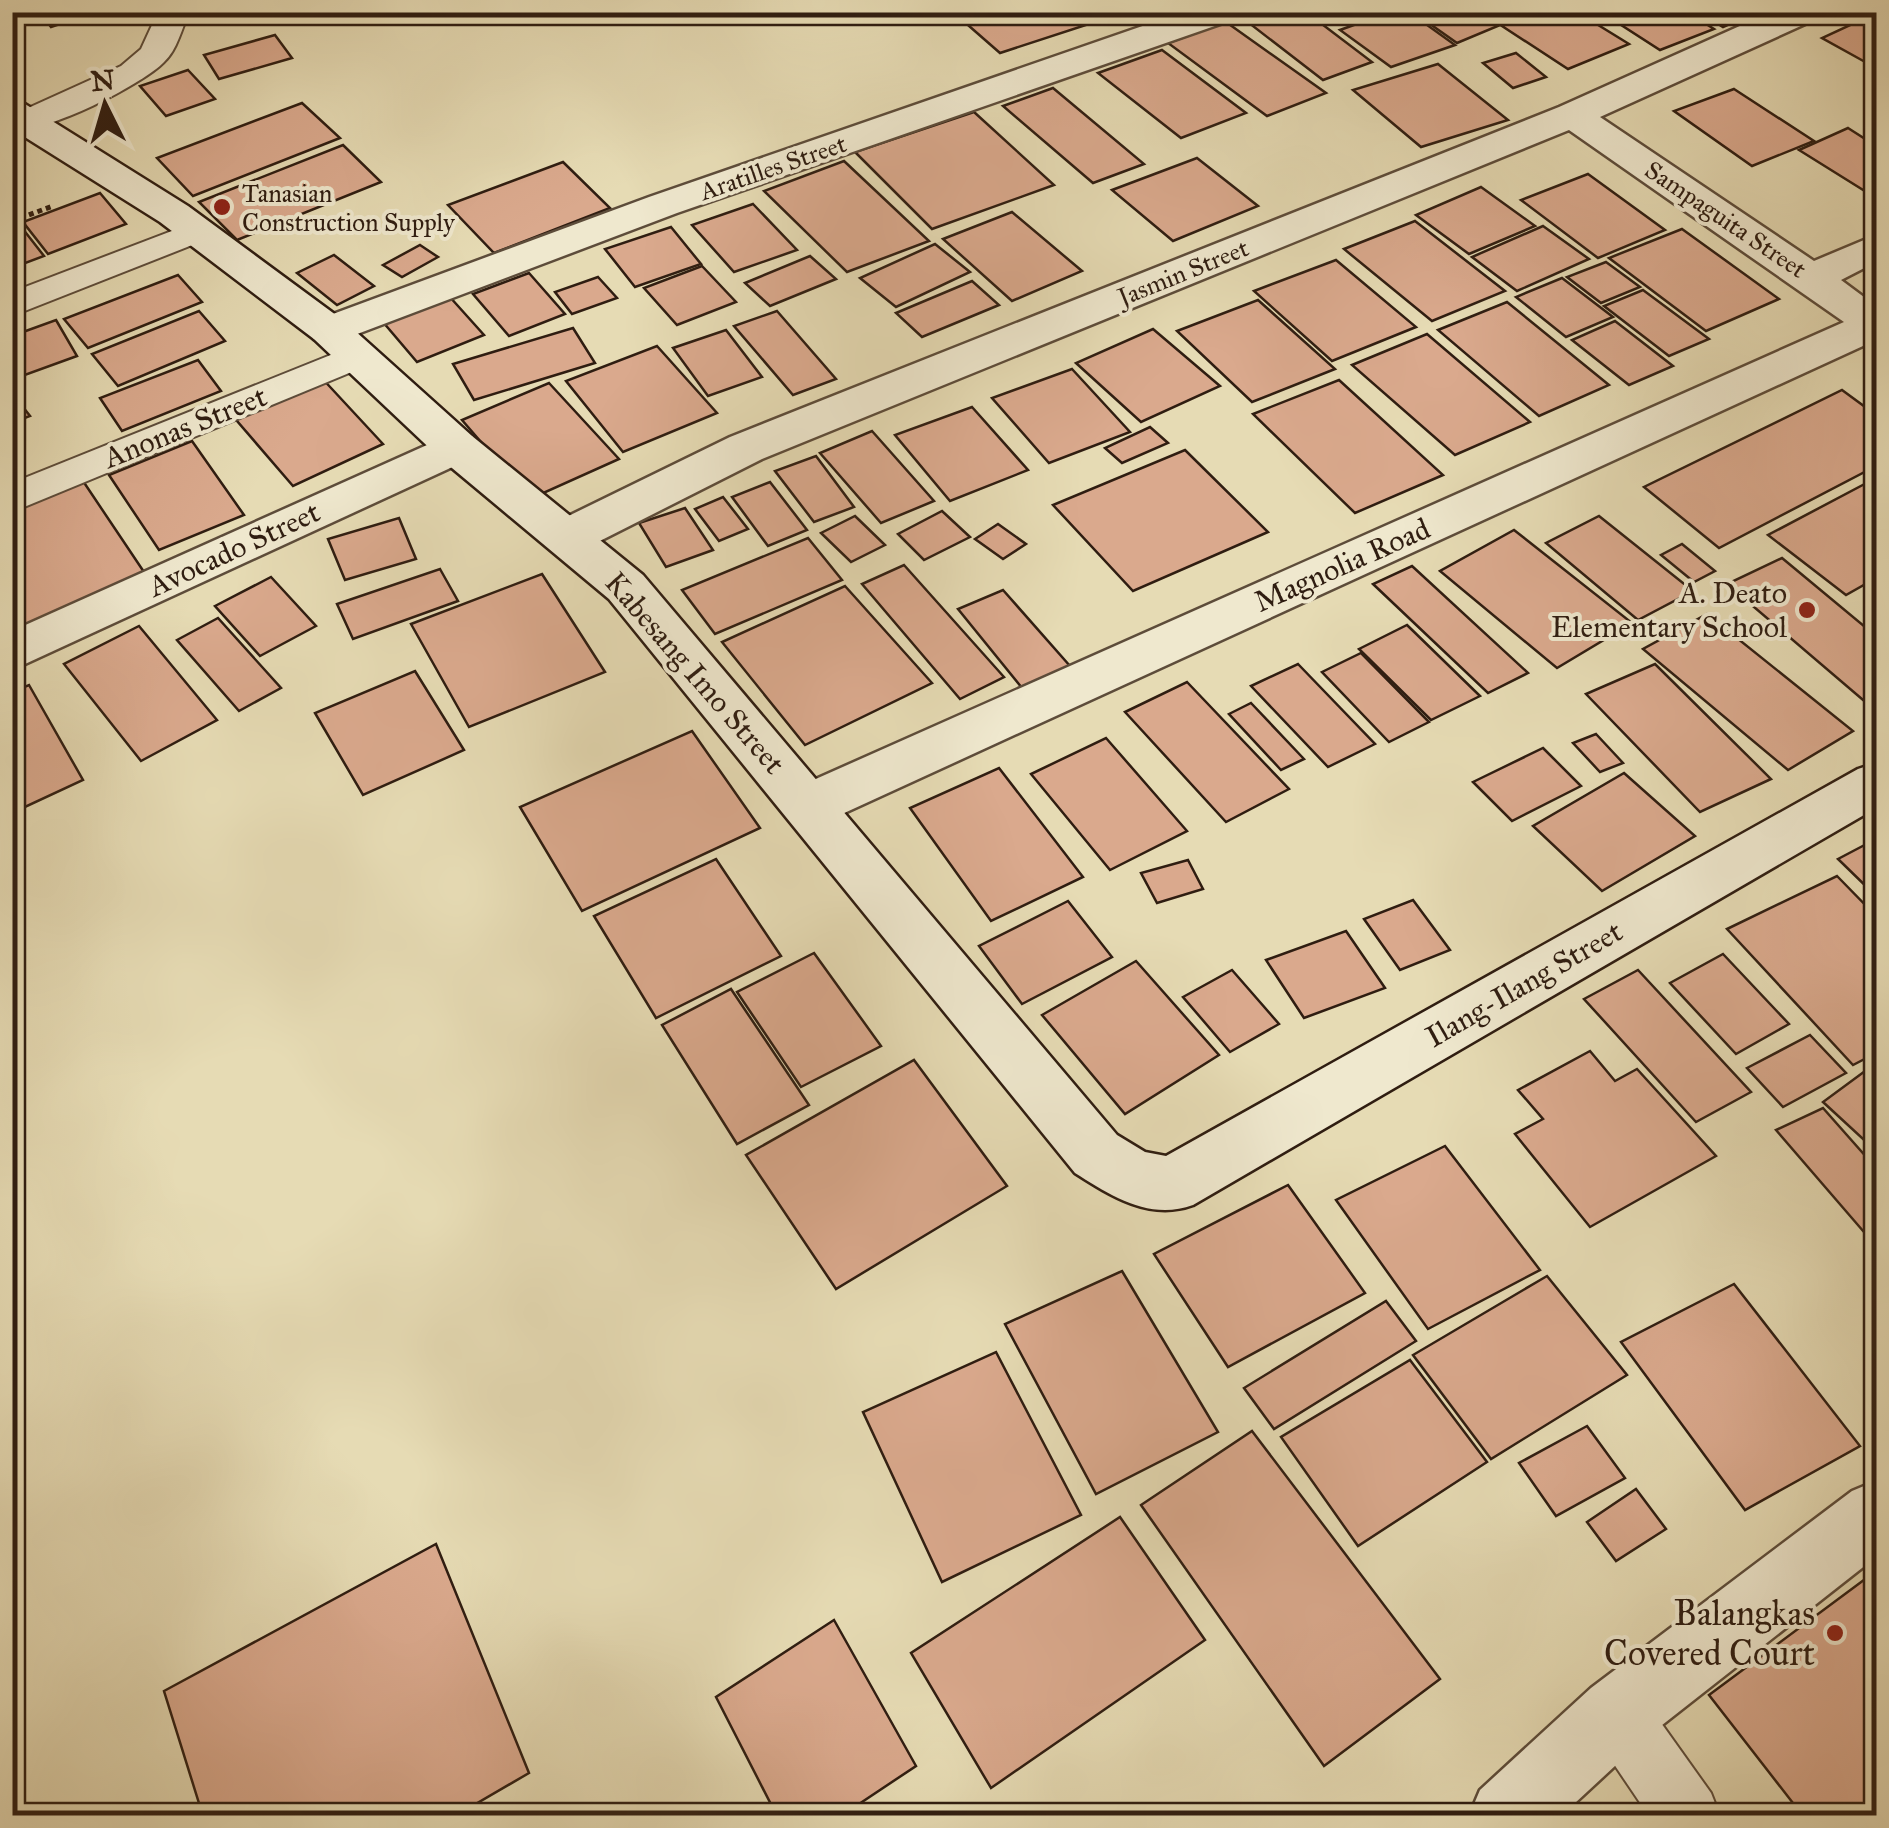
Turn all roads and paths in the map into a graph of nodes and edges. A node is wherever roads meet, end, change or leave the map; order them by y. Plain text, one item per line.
1 (174, 12) edge
2 (1219, 12) edge
3 (1801, 12) edge
4 (1572, 115) junction
5 (20, 116) edge
6 (186, 222) junction
7 (1876, 248) edge
8 (12, 277) edge
9 (1812, 278) junction
10 (12, 305) edge
11 (1876, 325) edge
12 (344, 343) junction
13 (456, 447) junction
14 (12, 499) edge
15 (567, 537) junction
16 (12, 652) edge
17 (1876, 784) edge
18 (810, 805) junction
19 (1171, 1185) joint
20 (1876, 1516) edge
21 (1617, 1714) junction
22 (1506, 1816) edge
23 (1688, 1816) edge

1 - 5 lane
2 - 12 street, Aratilles Street
3 - 4 street, Jasmin Street
4 - 9 street, Sampaguita Street
4 - 15 street, Jasmin Street
5 - 6 street, Kabesang Imo Street
6 - 8 lane
6 - 10 lane
6 - 12 street, Kabesang Imo Street
7 - 9 street
9 - 11 street, Sampaguita Street
11 - 18 street, Magnolia Road
12 - 13 street, Kabesang Imo Street
12 - 14 lane, Anonas Street
13 - 15 street, Kabesang Imo Street
13 - 16 street, Avocado Street
15 - 18 street, Kabesang Imo Street
17 - 19 street, Ilang-Ilang Street
18 - 19 street, Kabesang Imo Street
20 - 21 street
21 - 22 street
21 - 23 lane

